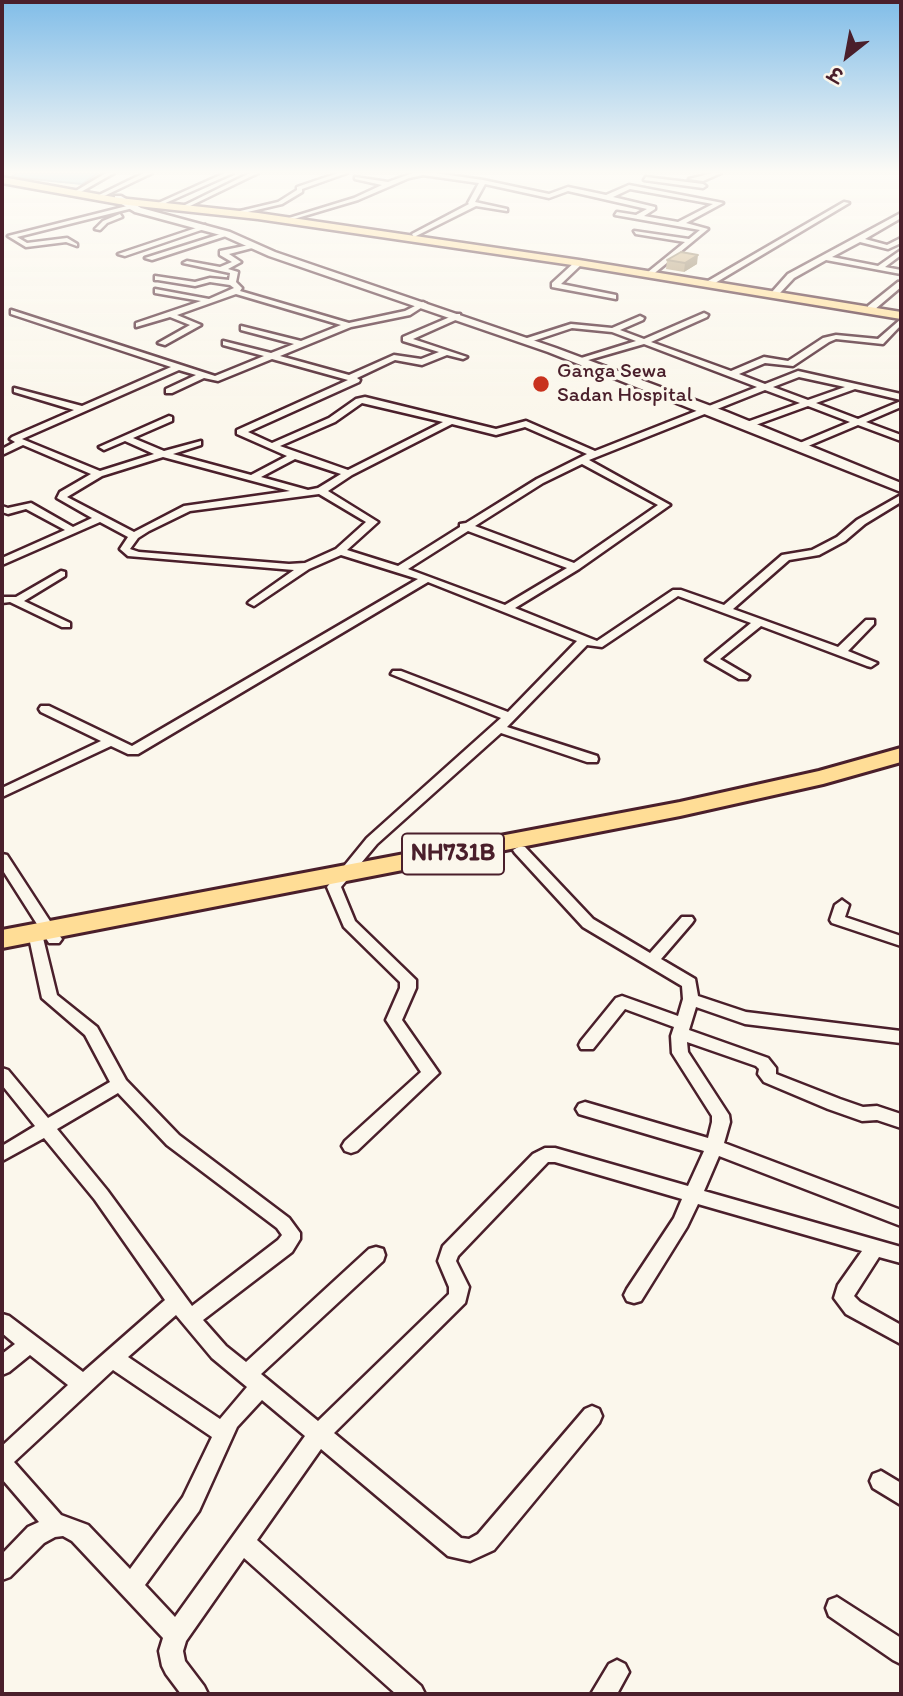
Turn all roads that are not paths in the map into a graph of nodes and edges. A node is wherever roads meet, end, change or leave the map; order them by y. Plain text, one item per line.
1 (128, 252) edge
2 (168, 252) edge
3 (227, 252) edge
4 (272, 252) edge
5 (505, 252) edge
6 (522, 252) edge
7 (678, 252) edge
8 (762, 252) edge
9 (835, 252) edge
10 (900, 252) edge
11 (122, 254) dead end
12 (149, 258) dead end
13 (824, 258) junction
14 (187, 263) dead end
15 (579, 263) junction
16 (879, 268) junction
17 (222, 269) junction
18 (167, 270) dead end
19 (901, 272) edge
20 (653, 273) junction
21 (158, 278) dead end
22 (233, 280) junction
23 (712, 281) junction
24 (901, 284) edge
25 (158, 291) dead end
26 (236, 292) junction
27 (776, 292) junction
28 (613, 297) dead end
29 (211, 301) junction
30 (423, 304) junction
31 (871, 308) junction
32 (14, 312) dead end
33 (169, 315) junction
34 (704, 315) dead end
35 (457, 316) junction
36 (901, 317) edge
37 (640, 318) dead end
38 (139, 325) dead end
39 (349, 325) junction
40 (244, 328) dead end
41 (613, 330) junction
42 (527, 341) junction
43 (646, 341) junction
44 (162, 343) dead end
45 (226, 343) dead end
46 (302, 345) junction
47 (447, 352) junction
48 (273, 357) junction
49 (463, 357) dead end
50 (581, 361) junction
51 (176, 368) junction
52 (732, 374) junction
53 (201, 376) junction
54 (350, 378) junction
55 (766, 387) junction
56 (854, 387) junction
57 (17, 390) dead end
58 (169, 391) dead end
59 (901, 397) edge
60 (805, 403) junction
61 (901, 404) edge
62 (82, 409) junction
63 (709, 410) junction
64 (169, 419) dead end
65 (450, 421) junction
66 (857, 422) junction
67 (747, 425) junction
68 (126, 438) junction
69 (901, 438) edge
70 (23, 443) junction
71 (198, 443) dead end
72 (104, 447) dead end
73 (270, 447) junction
74 (798, 447) junction
75 (2, 452) edge
76 (163, 454) junction
77 (595, 454) junction
78 (293, 456) junction
79 (582, 460) junction
80 (349, 473) junction
81 (99, 474) junction
82 (254, 477) junction
83 (901, 488) edge
84 (321, 491) junction
85 (308, 493) junction
86 (901, 498) edge
87 (2, 509) edge
88 (101, 518) junction
89 (464, 526) junction
90 (72, 530) junction
91 (134, 536) junction
92 (340, 551) junction
93 (2, 562) edge
94 (307, 566) junction
95 (575, 567) junction
96 (400, 569) junction
97 (61, 574) dead end
98 (427, 578) junction
99 (2, 600) edge
100 (16, 601) junction
101 (254, 603) dead end
102 (506, 609) junction
103 (725, 610) junction
104 (759, 622) junction
105 (870, 622) dead end
106 (66, 625) dead end
107 (585, 640) junction
108 (840, 652) junction
109 (871, 663) dead end
110 (397, 674) dead end
111 (743, 676) dead end
112 (45, 709) dead end
113 (509, 717) junction
114 (499, 728) junction
115 (111, 741) junction
116 (901, 755) edge
117 (592, 759) dead end
118 (901, 765) edge
119 (2, 793) edge
120 (520, 850) junction
121 (2, 858) edge
122 (339, 881) junction
123 (842, 905) dead end
124 (687, 920) dead end
125 (46, 937) junction
126 (2, 939) edge
127 (901, 942) edge
128 (2, 948) edge
129 (652, 960) junction
130 (691, 999) junction
131 (681, 1029) junction
132 (901, 1037) edge
133 (587, 1045) dead end
134 (2, 1074) edge
135 (120, 1084) junction
136 (585, 1109) dead end
137 (901, 1121) edge
138 (47, 1128) junction
139 (351, 1146) dead end
140 (713, 1147) junction
141 (2, 1154) edge
142 (693, 1195) junction
143 (901, 1218) edge
144 (874, 1248) junction
145 (376, 1255) dead end
146 (901, 1255) edge
147 (634, 1295) dead end
148 (178, 1301) junction
149 (190, 1319) junction
150 (2, 1322) edge
151 (901, 1335) edge
152 (30, 1344) junction
153 (112, 1358) junction
154 (2, 1366) edge
155 (254, 1380) junction
156 (83, 1384) junction
157 (592, 1416) dead end
158 (222, 1432) junction
159 (319, 1434) junction
160 (2, 1462) edge
161 (881, 1481) dead end
162 (901, 1495) edge
163 (57, 1526) junction
164 (243, 1542) junction
165 (2, 1569) edge
166 (131, 1586) junction
167 (836, 1608) dead end
168 (176, 1635) junction
169 (901, 1651) edge
170 (617, 1672) dead end
171 (196, 1694) edge
172 (413, 1694) edge
173 (603, 1694) edge

1 - 11 street
2 - 12 street
3 - 17 street
4 - 30 street
5 - 15 main road
6 - 20 main road
7 - 20 street
8 - 23 street
9 - 13 street
10 - 16 street
13 - 16 street
13 - 27 street
14 - 17 street
15 - 20 main road
15 - 28 street
16 - 19 street
17 - 22 street
18 - 22 street
20 - 23 main road
20 - 36 main road
21 - 22 street
22 - 26 street
23 - 27 main road
24 - 31 street
25 - 29 street
26 - 29 street
26 - 39 street
27 - 31 main road
29 - 33 street
30 - 35 street
30 - 39 street
31 - 36 main road
32 - 51 street
33 - 38 street
33 - 44 street
34 - 43 street
35 - 42 street
35 - 47 street
36 - 52 street
37 - 41 street
39 - 46 street
40 - 46 street
41 - 42 street
41 - 43 street
42 - 50 street
43 - 50 street
43 - 52 street
45 - 48 street
46 - 48 street
47 - 49 street
47 - 54 street
48 - 53 street
48 - 54 street
50 - 63 street
51 - 53 street
51 - 62 street
52 - 55 street
53 - 58 street
54 - 73 street
55 - 56 street
55 - 60 street
55 - 63 street
56 - 59 street
56 - 60 street
57 - 62 street
60 - 66 street
60 - 67 street
61 - 66 street
62 - 70 street
63 - 67 street
63 - 77 street
64 - 68 street
65 - 73 street
65 - 77 street
65 - 80 street
66 - 69 street
66 - 74 street
67 - 74 street
68 - 72 street
68 - 76 street
70 - 75 street
70 - 81 street
71 - 76 street
73 - 78 street
74 - 83 street
76 - 81 street
76 - 82 street
77 - 79 street
78 - 80 street
78 - 82 street
79 - 89 street
79 - 95 street
80 - 84 street
81 - 88 street
82 - 85 street
84 - 85 street
84 - 92 street
85 - 91 street
86 - 103 street
87 - 90 street
88 - 90 street
88 - 91 street
89 - 95 street
89 - 96 street
90 - 93 street
91 - 94 street
92 - 94 street
92 - 96 street
94 - 101 street
95 - 102 street
96 - 98 street
97 - 100 street
98 - 102 street
98 - 115 street
99 - 100 street
100 - 106 street
102 - 107 street
103 - 104 street
103 - 107 street
104 - 108 street
104 - 111 street
105 - 108 street
107 - 113 street
108 - 109 street
110 - 113 street
112 - 115 street
113 - 114 street
114 - 117 street
114 - 122 street
115 - 119 street
116 - 122 highway, NH731B
118 - 120 highway, NH731B
120 - 122 highway, NH731B
120 - 129 street
121 - 125 street
122 - 125 highway, NH731B
122 - 139 street
123 - 127 street
124 - 129 street
125 - 126 highway, NH731B
125 - 128 highway, NH731B
125 - 135 street
129 - 130 street
130 - 131 street
130 - 132 street
131 - 133 street
131 - 137 street
131 - 140 street
134 - 138 street
135 - 138 street
135 - 149 street
136 - 140 street
138 - 141 street
138 - 148 street
140 - 142 street
140 - 143 street
142 - 144 street
142 - 147 street
142 - 159 street
144 - 146 street
144 - 151 street
145 - 155 street
148 - 149 street
148 - 153 street
149 - 155 street
150 - 152 street
152 - 154 street
152 - 156 street
153 - 156 street
153 - 158 street
155 - 158 street
155 - 159 street
156 - 160 street
157 - 159 street
158 - 166 street
159 - 164 street
160 - 163 street
161 - 162 street
163 - 165 street
163 - 166 street
164 - 168 street
164 - 172 street
166 - 168 street
167 - 169 street
168 - 171 street
170 - 173 street

